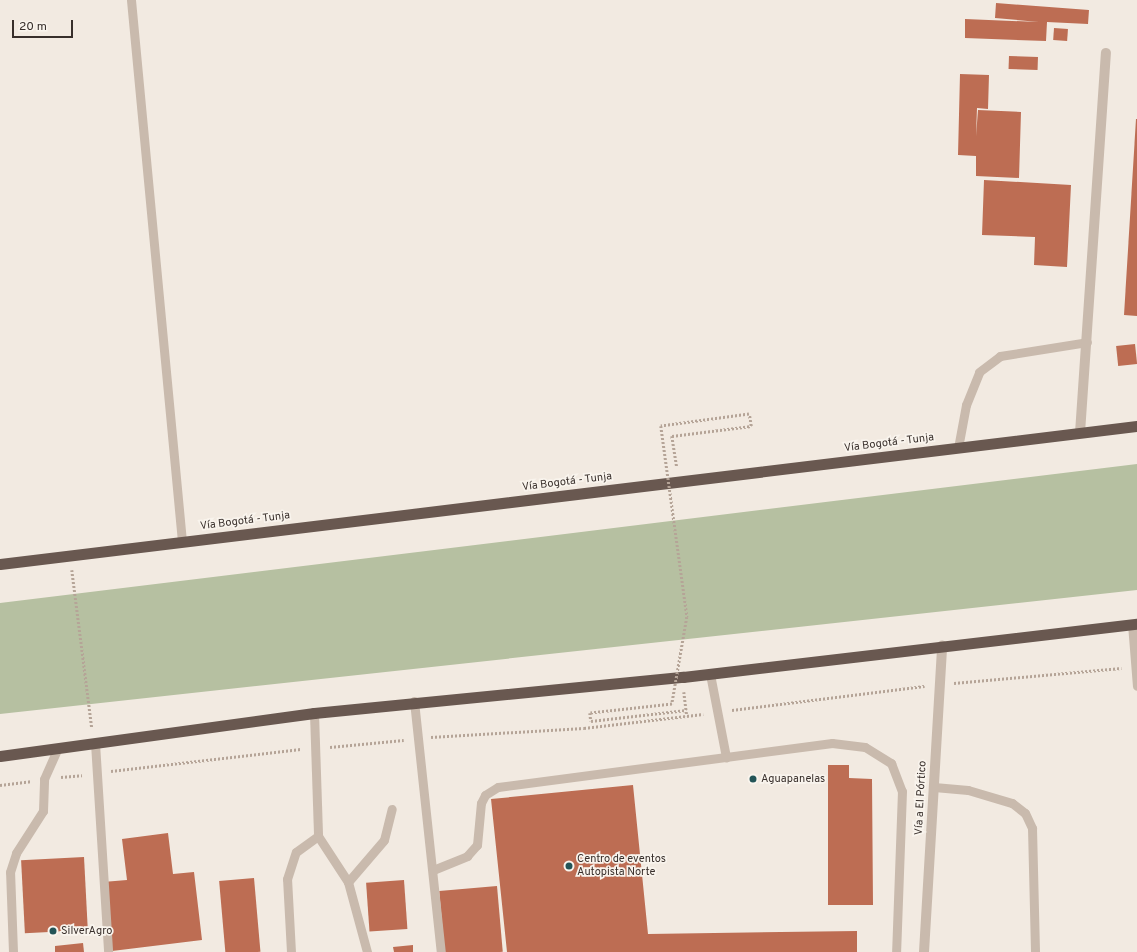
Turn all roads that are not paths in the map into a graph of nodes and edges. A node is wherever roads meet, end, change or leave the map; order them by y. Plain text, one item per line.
1 (131, 0) edge
2 (1106, 53) dead end
3 (1087, 342) junction
4 (1137, 426) edge
5 (1080, 433) junction
6 (958, 448) junction
7 (182, 542) junction
8 (0, 564) edge
9 (1135, 624) edge
10 (942, 646) junction
11 (710, 674) junction
12 (1137, 686) edge
13 (414, 701) junction
14 (314, 713) junction
15 (94, 743) junction
16 (58, 748) junction
17 (0, 756) edge
18 (726, 757) junction
19 (934, 787) junction
20 (392, 809) dead end
21 (318, 836) junction
22 (433, 870) junction
23 (348, 882) junction
24 (13, 952) edge
25 (108, 952) edge
26 (291, 952) edge
27 (367, 952) edge
28 (441, 952) edge
29 (896, 952) edge
30 (924, 952) edge
31 (1035, 952) edge

1 - 7 lane
2 - 3 street
3 - 5 street
3 - 6 lane
4 - 5 highway, Vía Bogotá - Tunja
5 - 6 highway, Vía Bogotá - Tunja
6 - 7 highway, Vía Bogotá - Tunja
7 - 8 highway, Vía Bogotá - Tunja
9 - 10 highway
9 - 12 lane
10 - 11 highway
10 - 19 street, Vía a El Pórtico
11 - 13 highway
11 - 18 lane
13 - 14 highway
13 - 22 lane
14 - 15 highway
14 - 21 lane
15 - 16 highway
15 - 25 lane
16 - 17 highway
16 - 24 lane
18 - 22 lane
18 - 29 lane
19 - 30 street, Vía a El Pórtico
19 - 31 lane
20 - 23 lane
21 - 23 lane
21 - 26 lane
22 - 28 lane
23 - 27 lane

